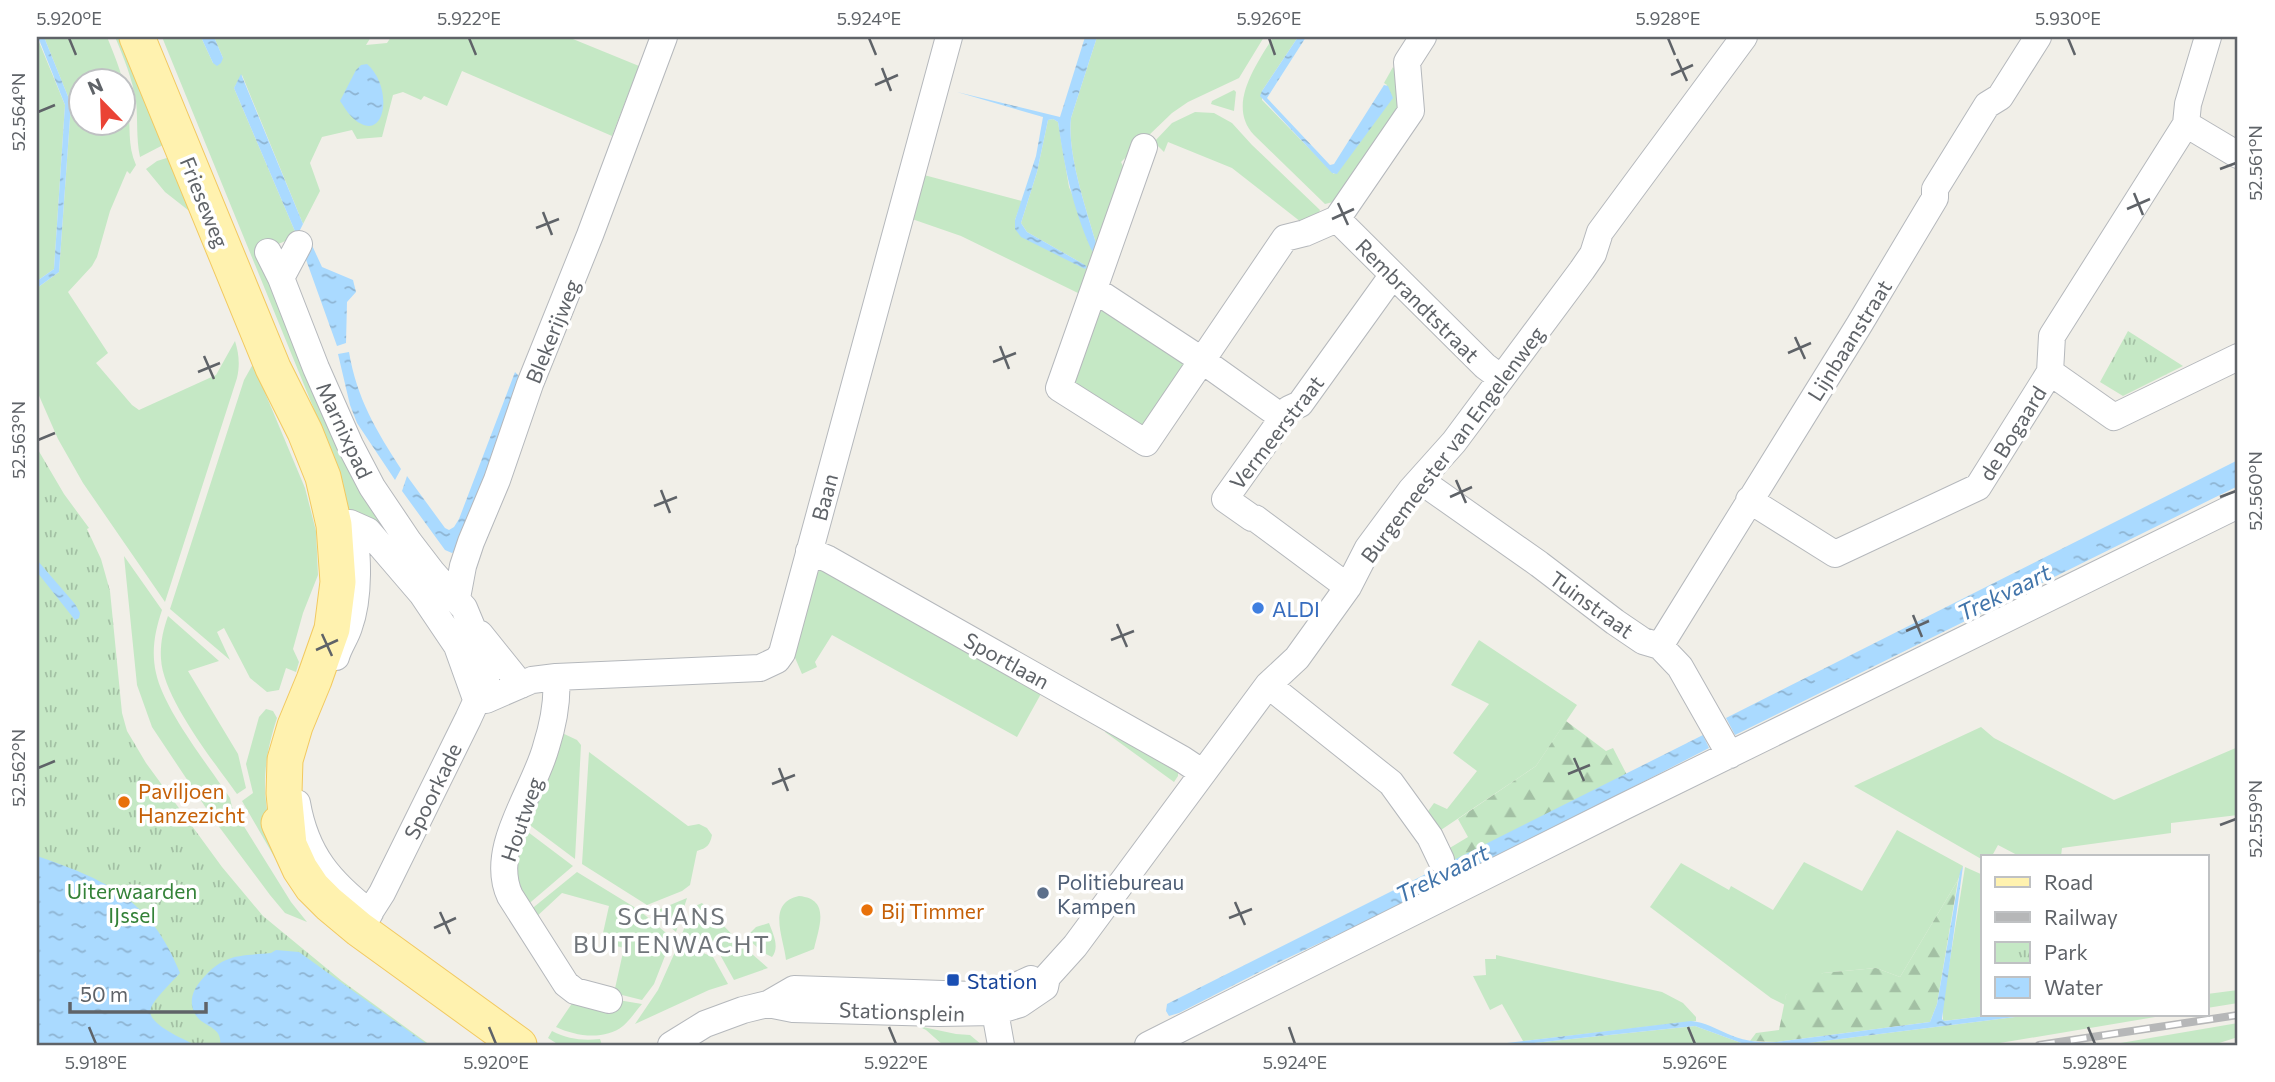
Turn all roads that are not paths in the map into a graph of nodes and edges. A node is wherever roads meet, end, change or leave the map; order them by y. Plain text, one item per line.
1 (137, 37) edge
2 (664, 37) edge
3 (949, 37) edge
4 (1423, 37) edge
5 (1744, 37) edge
6 (2038, 37) edge
7 (2208, 37) edge
8 (2186, 124) junction
9 (1144, 147) dead end
10 (2238, 155) edge
11 (1337, 219) junction
12 (299, 244) dead end
13 (268, 252) dead end
14 (1392, 276) junction
15 (281, 278) junction
16 (1094, 290) junction
17 (2238, 357) edge
18 (1203, 361) junction
19 (2050, 372) junction
20 (1501, 378) junction
21 (1283, 418) junction
22 (1421, 481) junction
23 (1749, 500) junction
24 (2238, 505) edge
25 (335, 525) junction
26 (809, 551) junction
27 (1341, 582) junction
28 (457, 598) junction
29 (472, 625) junction
30 (1660, 646) junction
31 (325, 648) junction
32 (556, 677) junction
33 (521, 685) junction
34 (1268, 685) junction
35 (476, 699) junction
36 (1730, 755) junction
37 (1203, 773) junction
38 (1441, 860) dead end
39 (365, 921) junction
40 (609, 1000) dead end
41 (993, 1003) junction
42 (519, 1045) edge
43 (671, 1045) edge
44 (1001, 1045) edge
45 (1148, 1045) edge

1 - 25 main road, Frieseweg
2 - 28 street, Blekerijweg
3 - 26 street, Baan
4 - 11 street
5 - 20 street, Burgemeester van Engelenweg
6 - 23 street, Lijnbaanstraat
7 - 8 street, de Bogaard
8 - 10 street
8 - 19 street, de Bogaard
9 - 16 street
11 - 14 street, Rembrandtstraat
11 - 18 street
12 - 15 street
13 - 15 street
14 - 20 street, Rembrandtstraat
14 - 21 street, Vermeerstraat
15 - 28 street, Marnixpad
16 - 18 street
16 - 18 street
17 - 19 street
18 - 21 street
19 - 23 street, de Bogaard
20 - 22 street, Burgemeester van Engelenweg
21 - 27 street, Vermeerstraat
22 - 27 street, Burgemeester van Engelenweg
22 - 30 street, Tuinstraat
23 - 30 street, Lijnbaanstraat
24 - 36 street
25 - 31 main road, Frieseweg
25 - 35 street
26 - 32 street, Baan
26 - 37 street, Sportlaan
27 - 34 street, Burgemeester van Engelenweg
28 - 29 street
29 - 33 street
29 - 35 street
30 - 36 street, Tuinstraat
31 - 39 street
31 - 39 main road, Frieseweg
32 - 33 street, Baan
32 - 40 street, Houtweg
33 - 35 street, Baan
34 - 37 street, Burgemeester van Engelenweg
34 - 38 street
35 - 39 street, Spoorkade
36 - 45 street
37 - 41 street, Burgemeester van Engelenweg
39 - 42 main road
41 - 43 street, Stationsplein
41 - 44 street

